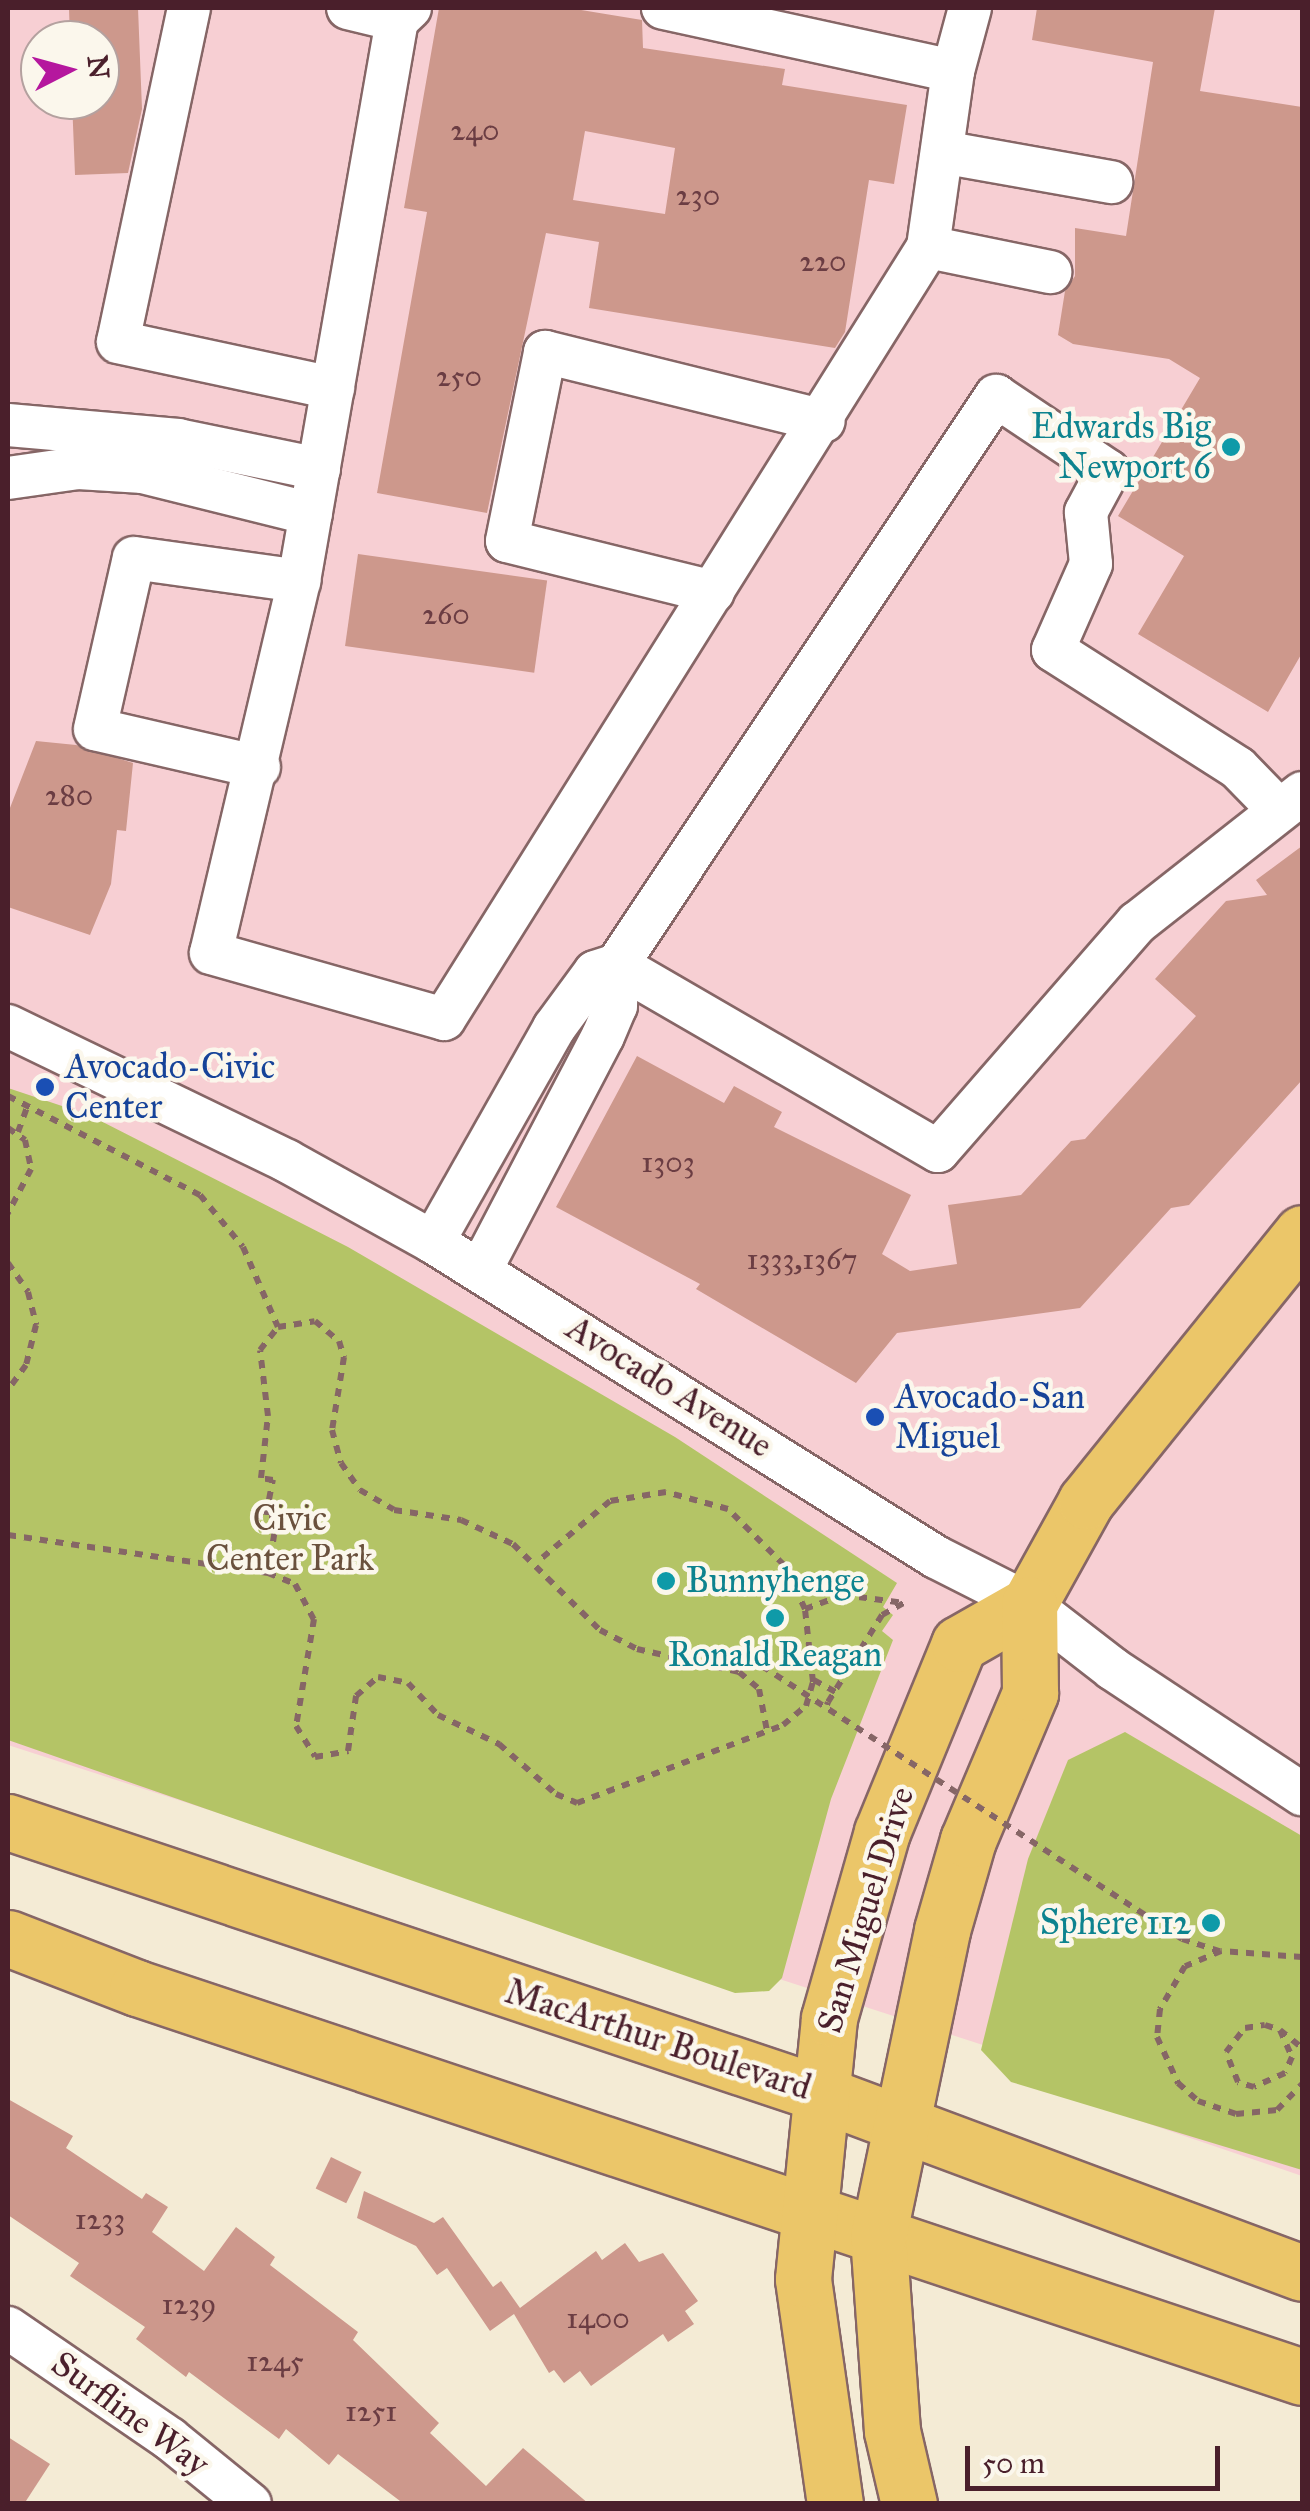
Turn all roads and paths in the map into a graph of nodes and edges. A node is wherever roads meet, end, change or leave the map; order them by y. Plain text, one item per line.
1 (189, 8) edge
2 (348, 8) edge
3 (970, 8) edge
4 (698, 10) edge
5 (403, 14) edge
6 (780, 20) edge
7 (953, 71) junction
8 (942, 152) junction
9 (1112, 182) dead end
10 (928, 247) junction
11 (1050, 272) dead end
12 (333, 388) junction
13 (824, 421) junction
14 (8, 425) edge
15 (319, 470) junction
16 (8, 478) edge
17 (312, 514) junction
18 (298, 581) junction
19 (713, 592) junction
20 (259, 767) junction
21 (1290, 801) edge
22 (617, 965) junction
23 (8, 1026) edge
24 (8, 1096) edge
25 (28, 1105) junction
26 (8, 1128) edge
27 (18, 1132) junction
28 (8, 1213) edge
29 (1302, 1233) edge
30 (433, 1242) junction
31 (8, 1263) edge
32 (480, 1271) junction
33 (278, 1327) junction
34 (8, 1390) edge
35 (8, 1536) edge
36 (536, 1562) junction
37 (268, 1572) junction
38 (1029, 1604) junction
39 (805, 1610) junction
40 (762, 1666) dead end
41 (812, 1680) junction
42 (839, 1694) dead end
43 (828, 1704) junction
44 (766, 1731) junction
45 (1302, 1794) edge
46 (8, 1822) edge
47 (8, 1938) edge
48 (1221, 1951) junction
49 (1302, 1958) edge
50 (1280, 2030) junction
51 (1300, 2045) edge
52 (1302, 2056) edge
53 (1302, 2084) edge
54 (819, 2093) junction
55 (1302, 2098) edge
56 (1292, 2100) junction
57 (897, 2124) junction
58 (808, 2210) junction
59 (878, 2236) junction
60 (1302, 2273) edge
61 (8, 2328) edge
62 (1302, 2376) edge
63 (250, 2504) edge
64 (835, 2504) edge
65 (910, 2504) edge

1 - 12 street
2 - 5 street
3 - 7 street
4 - 6 street
5 - 12 street
6 - 7 street
7 - 8 street
8 - 9 street
8 - 10 street
10 - 11 street
10 - 13 street
12 - 15 street
13 - 19 street
13 - 19 street
14 - 15 street
15 - 17 street
16 - 17 street
17 - 18 street
18 - 20 street
18 - 20 street
19 - 20 street
21 - 22 street
21 - 22 street
22 - 30 street
22 - 32 street
23 - 30 street, Avocado Avenue
24 - 25 path
25 - 27 path
25 - 33 path
26 - 27 path
27 - 28 path
29 - 38 main road
30 - 32 street, Avocado Avenue
31 - 34 path
32 - 38 street, Avocado Avenue
33 - 36 path
33 - 37 path
35 - 37 path
36 - 39 path
36 - 44 path
37 - 44 path
38 - 45 street, Avocado Avenue
38 - 54 main road, San Miguel Drive
38 - 57 main road
39 - 41 path
39 - 43 path, bridge
40 - 43 path, bridge
41 - 42 path
41 - 44 path
43 - 48 path, bridge
46 - 54 main road, MacArthur Boulevard
47 - 58 main road
48 - 49 path
48 - 56 path
50 - 50 path
50 - 51 path
51 - 52 path
53 - 56 path
54 - 57 main road, MacArthur Boulevard
54 - 58 main road, San Miguel Drive
55 - 56 path
57 - 59 main road
57 - 60 main road, MacArthur Boulevard
58 - 59 main road
58 - 64 main road, San Miguel Drive
59 - 62 main road
59 - 65 main road
61 - 63 street, Surfline Way

